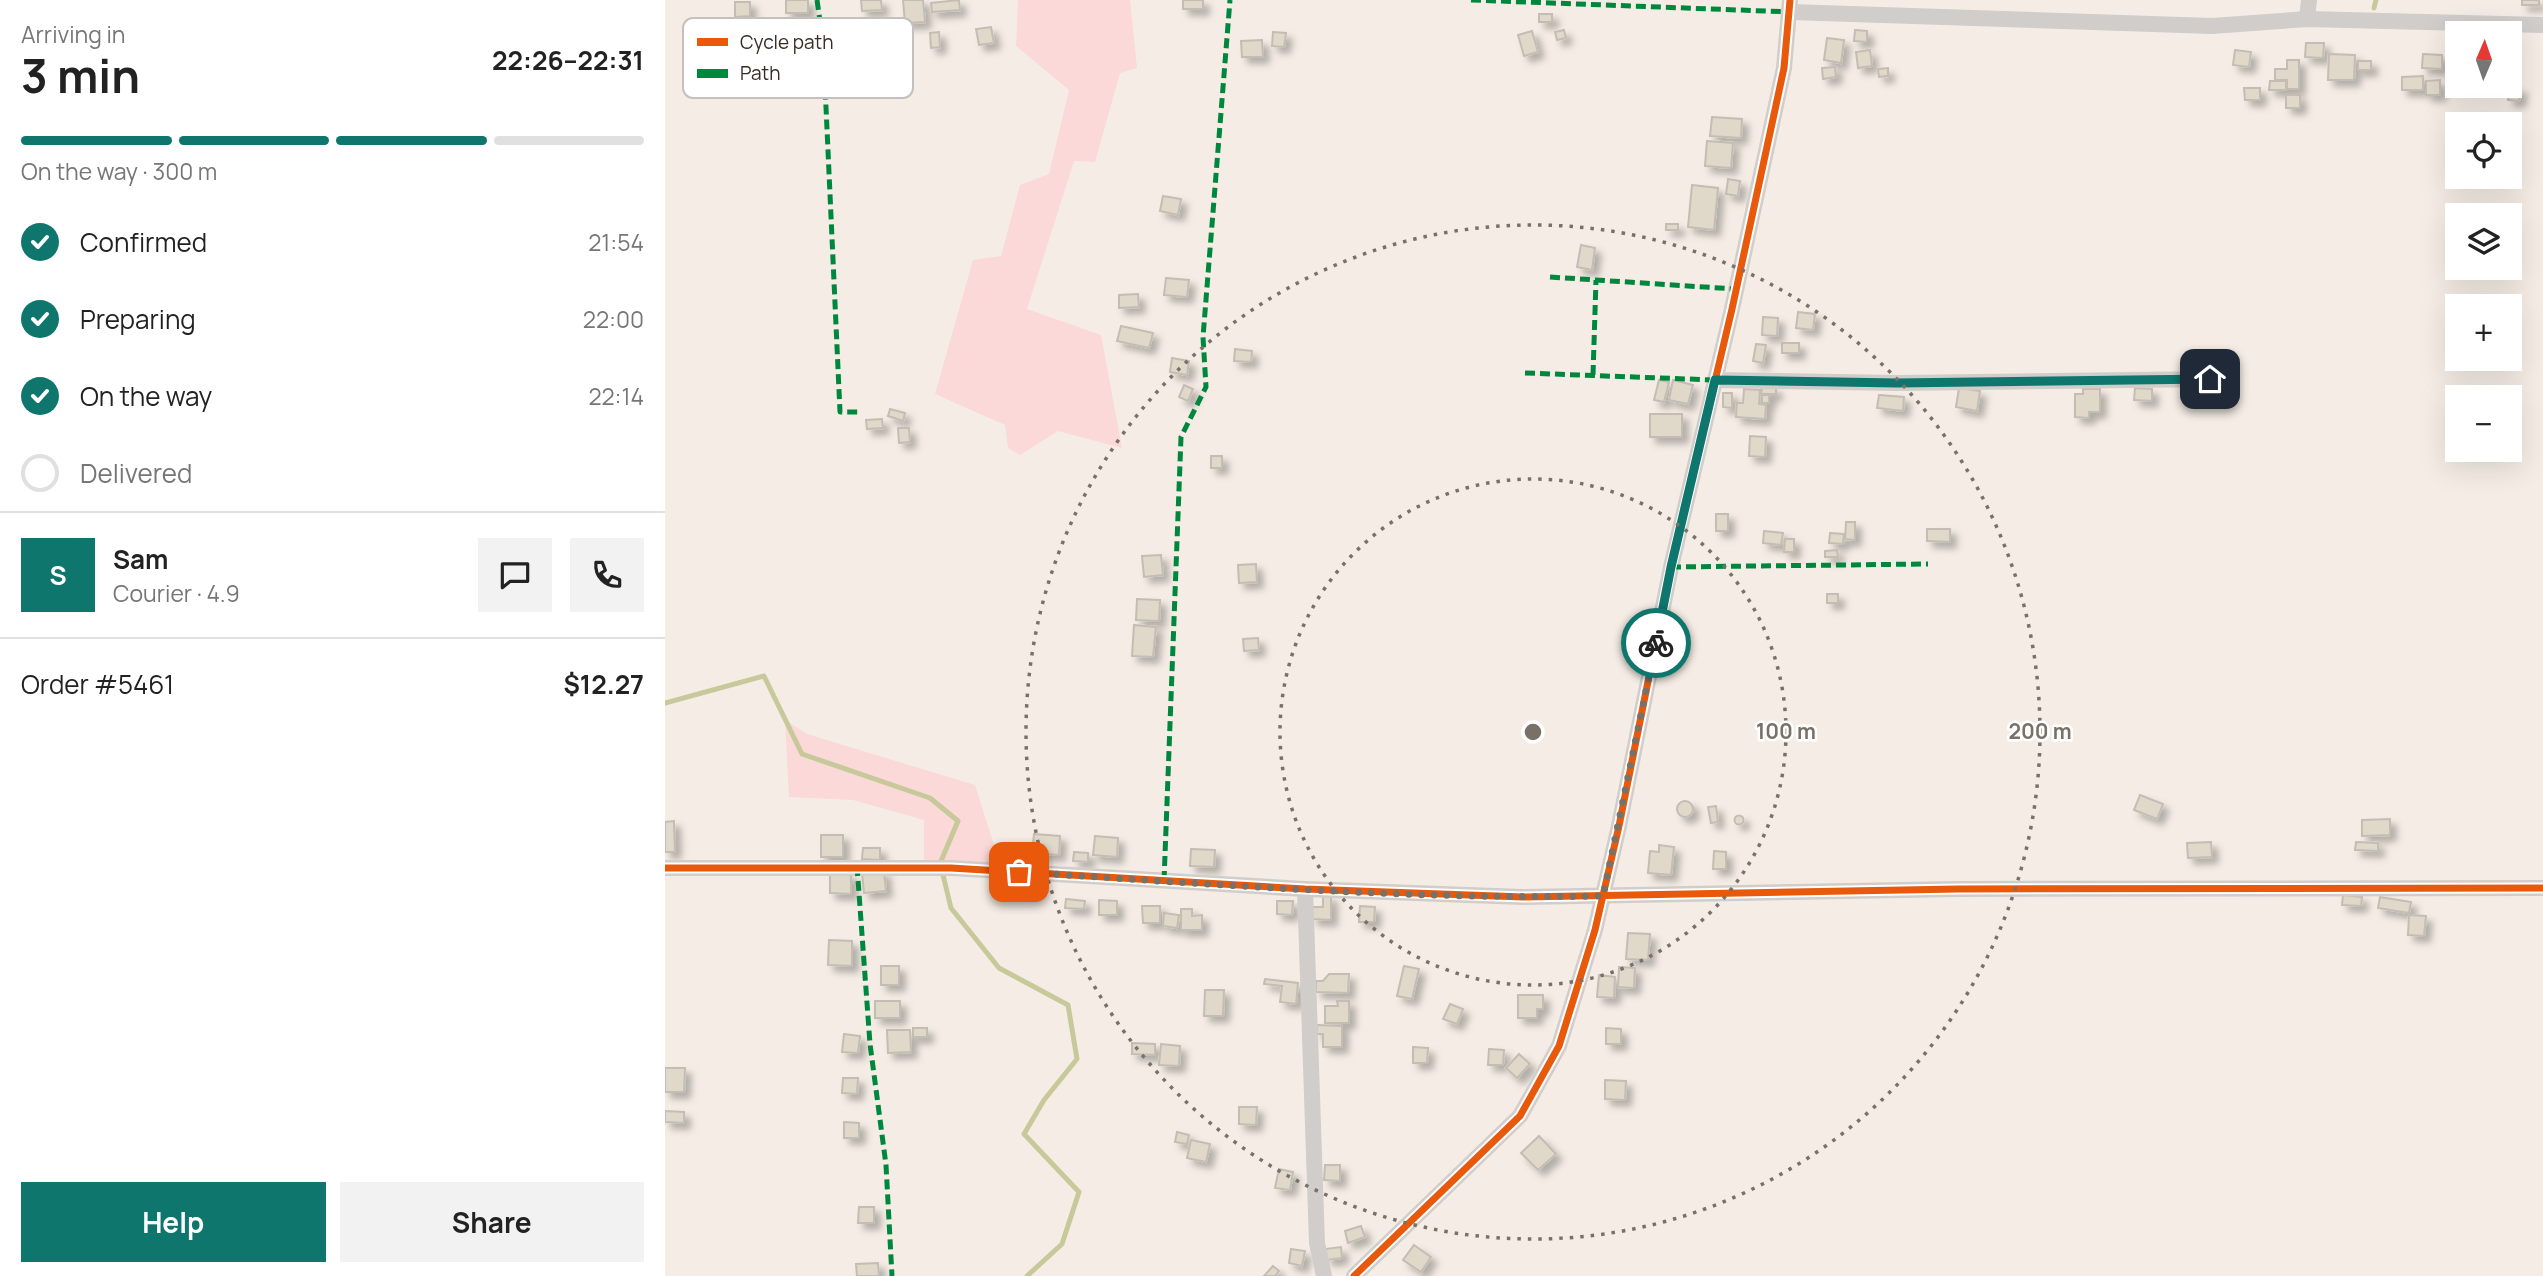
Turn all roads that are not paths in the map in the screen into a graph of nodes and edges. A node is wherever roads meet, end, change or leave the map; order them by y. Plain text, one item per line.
1 (2309, 0) edge
2 (1791, 6) edge
3 (2307, 19) junction
4 (2543, 25) edge
5 (2210, 379) dead end
6 (1715, 380) junction
7 (665, 868) edge
8 (2543, 888) edge
9 (1305, 889) junction
10 (1603, 896) junction
11 (1324, 1276) edge
12 (1355, 1276) edge

1 - 3 street
2 - 3 street
2 - 6 street
3 - 4 street
5 - 6 street
6 - 10 street
7 - 9 street
8 - 10 street
9 - 10 street
9 - 11 street
10 - 12 street

